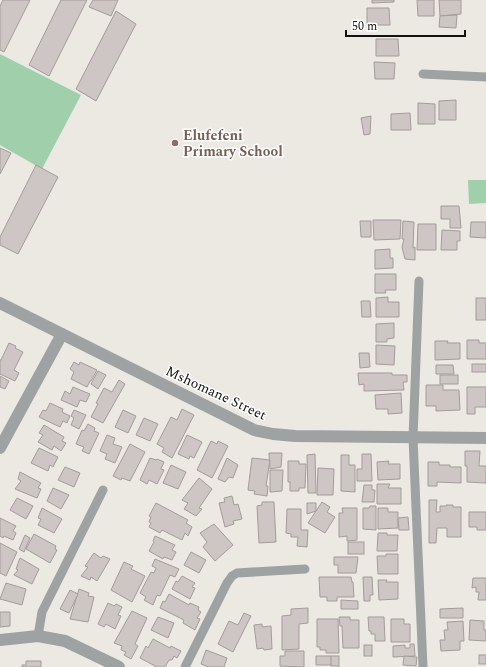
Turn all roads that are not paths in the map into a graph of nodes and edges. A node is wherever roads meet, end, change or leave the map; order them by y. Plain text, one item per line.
1 (423, 74) dead end
2 (486, 77) edge
3 (418, 281) dead end
4 (0, 303) edge
5 (62, 334) junction
6 (413, 438) junction
7 (486, 438) edge
8 (0, 448) edge
9 (103, 490) dead end
10 (305, 569) dead end
11 (38, 636) junction
12 (0, 640) edge
13 (119, 667) edge
14 (185, 667) edge
15 (423, 667) edge

1 - 2 lane
3 - 6 lane
4 - 5 street, Mshomane Street
5 - 6 street, Mshomane Street
5 - 8 street
6 - 7 street, Mshomane Street
6 - 15 lane
9 - 11 lane
10 - 14 lane
11 - 12 street
11 - 13 street

